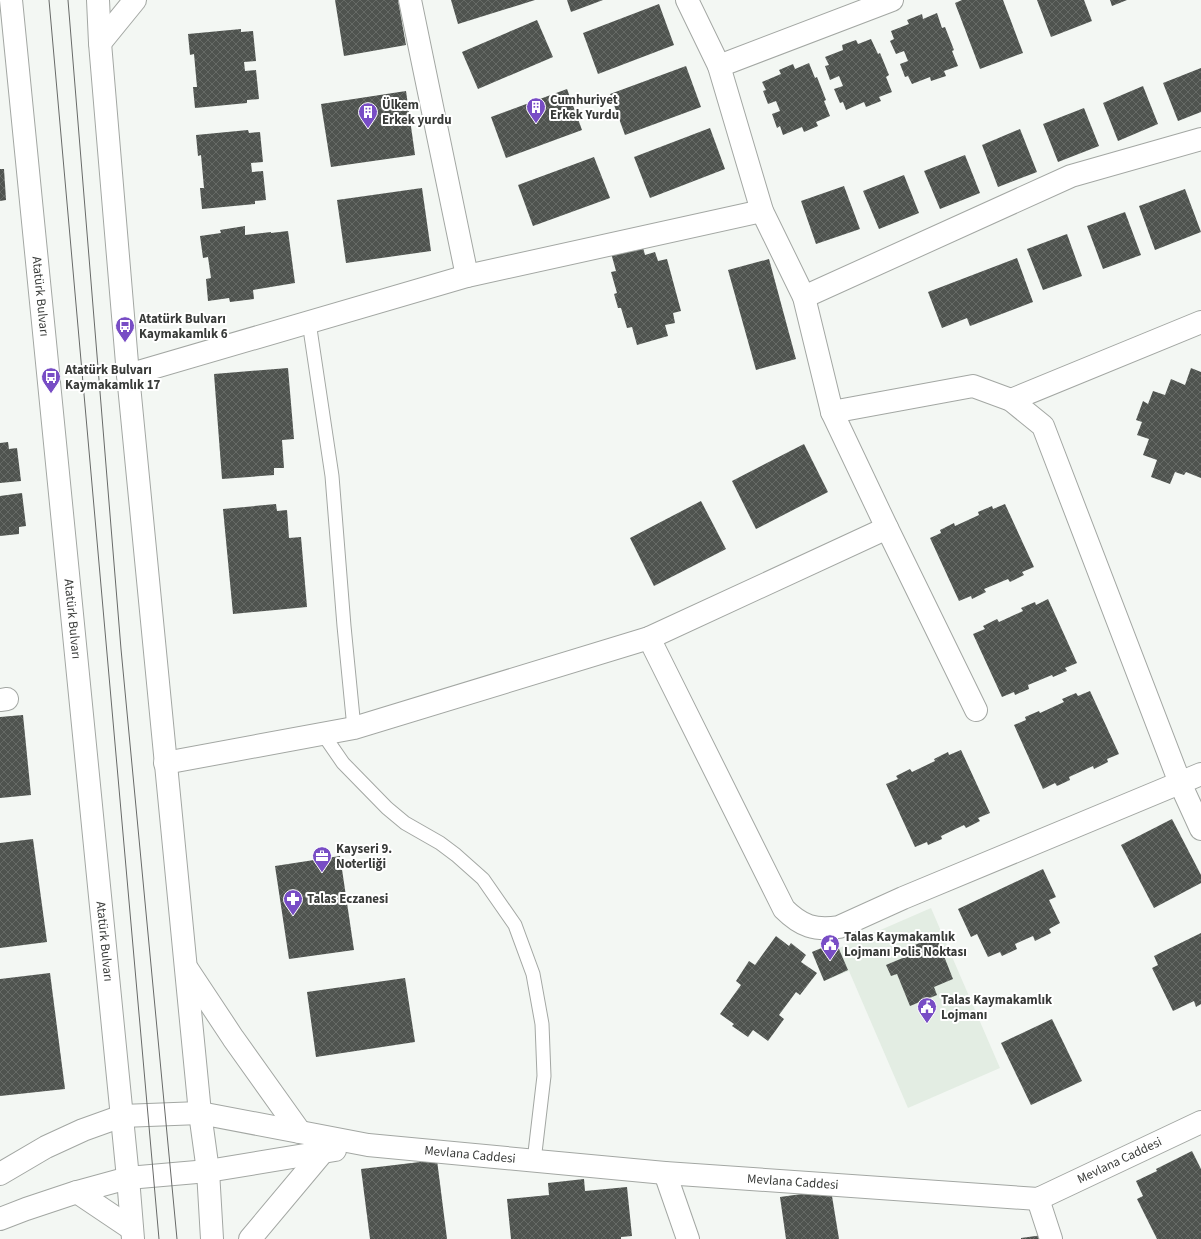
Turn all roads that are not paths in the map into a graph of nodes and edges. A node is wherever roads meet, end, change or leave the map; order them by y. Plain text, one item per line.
1 (11, 0) edge
2 (98, 0) edge
3 (135, 0) edge
4 (410, 0) edge
5 (687, 0) edge
6 (892, 0) edge
7 (0, 14) edge
8 (15, 42) junction
9 (100, 43) junction
10 (719, 66) junction
11 (1201, 139) edge
12 (762, 211) junction
13 (467, 276) junction
14 (804, 297) junction
15 (309, 322) junction
16 (1201, 322) edge
17 (128, 375) junction
18 (1011, 400) junction
19 (832, 412) junction
20 (887, 528) junction
21 (649, 638) junction
22 (976, 710) dead end
23 (354, 728) junction
24 (323, 734) junction
25 (165, 763) junction
26 (1201, 774) edge
27 (1180, 783) junction
28 (1201, 828) edge
29 (186, 967) junction
30 (200, 1113) junction
31 (122, 1116) junction
32 (1201, 1122) edge
33 (300, 1132) junction
34 (368, 1145) junction
35 (322, 1153) junction
36 (534, 1161) junction
37 (208, 1171) junction
38 (0, 1174) edge
39 (665, 1174) junction
40 (128, 1178) junction
41 (76, 1192) junction
42 (1038, 1199) junction
43 (0, 1219) edge
44 (133, 1234) edge
45 (212, 1239) edge
46 (250, 1239) edge
47 (688, 1239) edge
48 (1051, 1239) edge

1 - 8 street, Atatürk Bulvarı
2 - 9 street
3 - 9 street
4 - 13 street
5 - 10 street
6 - 10 street
7 - 8 street
8 - 31 street, Atatürk Bulvarı
9 - 17 street
10 - 12 street
11 - 14 street
12 - 13 street
12 - 14 street
13 - 15 street
14 - 19 street
15 - 17 street
15 - 23 lane
16 - 18 street
17 - 25 street
18 - 19 street
18 - 27 street
19 - 20 street
20 - 21 street
20 - 22 street
21 - 23 street
21 - 27 street
23 - 24 street
24 - 25 street
24 - 36 lane
25 - 29 street
26 - 27 street
27 - 28 street
29 - 30 street
29 - 33 street
30 - 31 street, Mevlana Caddesi
30 - 33 street, Mevlana Caddesi
30 - 37 street
31 - 38 street, Mevlana Caddesi
31 - 40 street, Atatürk Bulvarı
32 - 42 street, Mevlana Caddesi
33 - 34 street, Mevlana Caddesi
34 - 35 street, Mevlana Caddesi
34 - 36 street, Mevlana Caddesi
35 - 37 street, Mevlana Caddesi
35 - 46 street
36 - 39 street, Mevlana Caddesi
37 - 40 street, Mevlana Caddesi
37 - 45 street
39 - 42 street, Mevlana Caddesi
39 - 47 street
40 - 41 street, Mevlana Caddesi
40 - 44 street, Atatürk Bulvarı
41 - 43 street, Mevlana Caddesi
41 - 44 street
42 - 48 street

